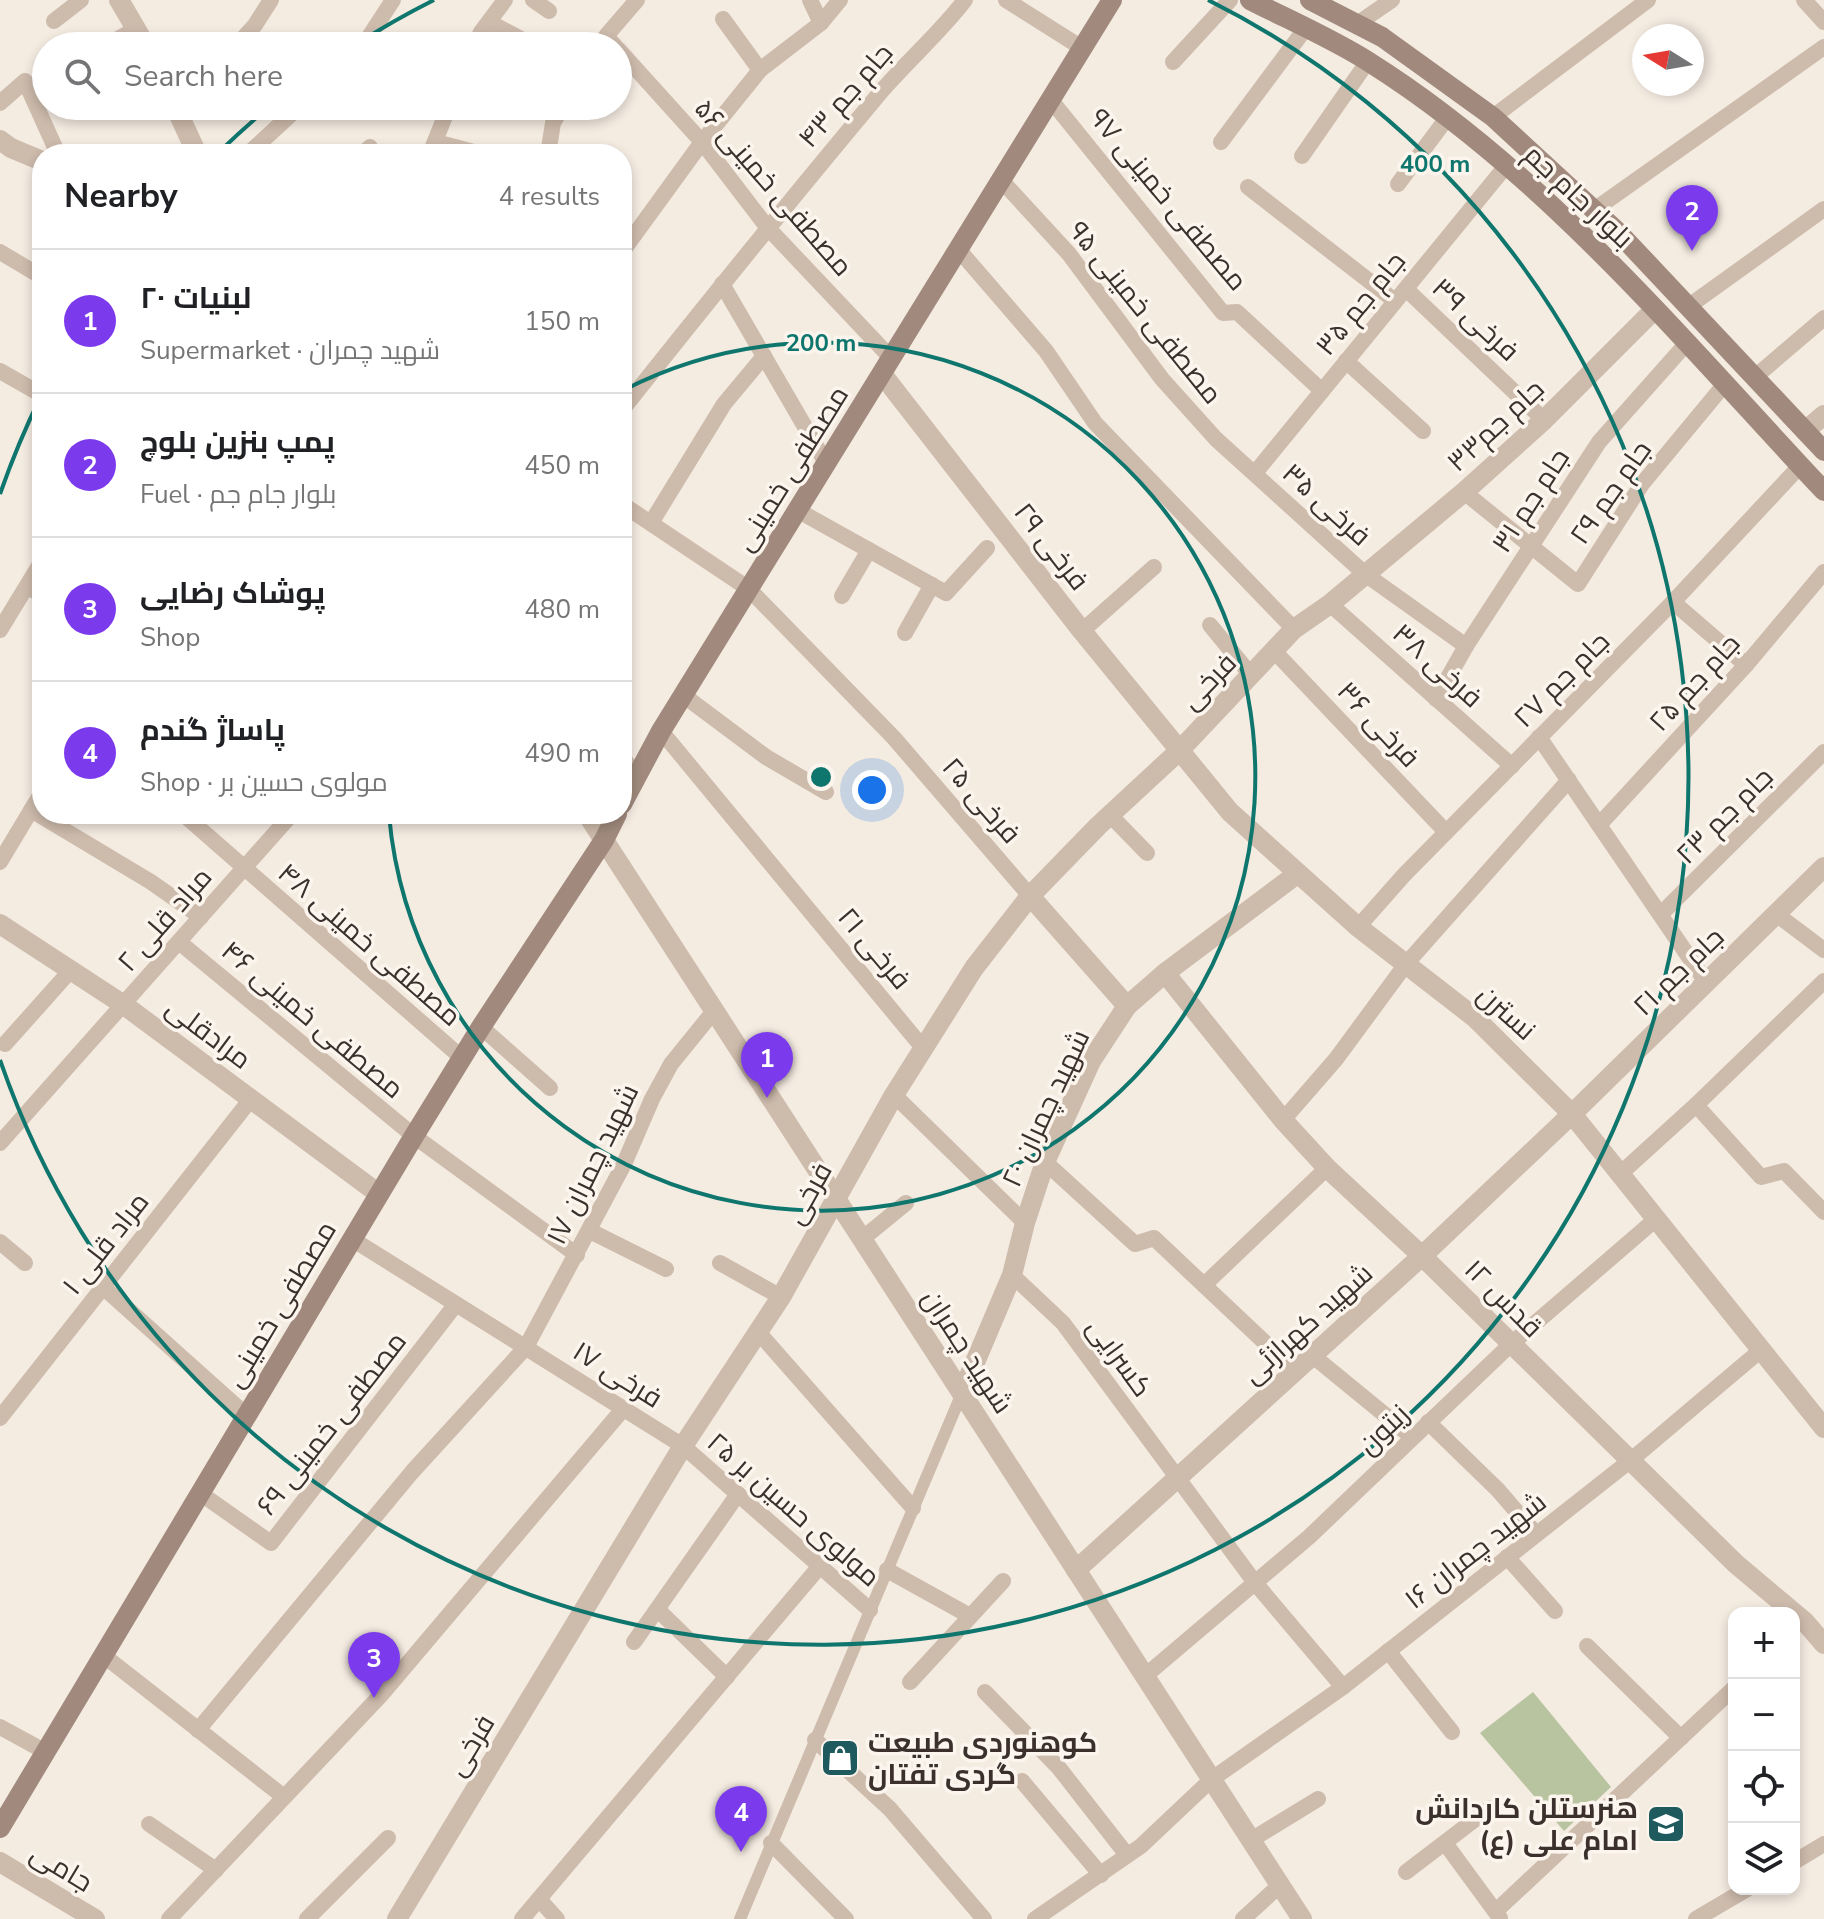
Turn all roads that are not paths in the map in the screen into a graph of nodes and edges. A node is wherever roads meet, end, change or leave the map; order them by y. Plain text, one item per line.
1 (81, 0) edge
2 (119, 0) edge
3 (271, 0) edge
4 (393, 0) edge
5 (505, 0) edge
6 (533, 0) edge
7 (637, 0) edge
8 (810, 0) edge
9 (840, 0) edge
10 (965, 0) edge
11 (1006, 0) edge
12 (1112, 0) edge
13 (1230, 0) edge
14 (1250, 0) edge
15 (1310, 0) edge
16 (1392, 0) edge
17 (1648, 0) edge
18 (1804, 0) edge
19 (549, 11) dead end
20 (723, 19) dead end
21 (54, 21) dead end
22 (489, 22) junction
23 (1824, 22) edge
24 (821, 23) junction
25 (1357, 24) junction
26 (1305, 29) junction
27 (138, 32) edge
28 (249, 32) edge
29 (372, 32) edge
30 (483, 32) edge
31 (508, 32) edge
32 (620, 32) edge
33 (1824, 47) edge
34 (1082, 48) junction
35 (1368, 61) junction
36 (1173, 62) dead end
37 (632, 65) edge
38 (760, 70) junction
39 (32, 96) edge
40 (1050, 99) junction
41 (0, 103) edge
42 (1493, 117) junction
43 (1447, 118) junction
44 (43, 120) edge
45 (180, 120) edge
46 (285, 120) edge
47 (444, 120) edge
48 (555, 120) edge
49 (1476, 138) junction
50 (0, 140) edge
51 (702, 142) junction
52 (1221, 142) dead end
53 (53, 144) edge
54 (189, 144) edge
55 (259, 144) edge
56 (435, 144) edge
57 (550, 144) edge
58 (1302, 156) dead end
59 (32, 157) edge
60 (1506, 166) junction
61 (1001, 180) junction
62 (1398, 184) dead end
63 (1248, 187) dead end
64 (1824, 209) edge
65 (1594, 210) junction
66 (767, 227) junction
67 (632, 238) edge
68 (958, 249) junction
69 (0, 252) edge
70 (32, 271) edge
71 (722, 284) junction
72 (1401, 295) junction
73 (1689, 306) junction
74 (1655, 309) junction
75 (1824, 318) edge
76 (1686, 344) junction
77 (764, 356) junction
78 (1346, 361) junction
79 (887, 366) junction
80 (1755, 377) junction
81 (2, 378) edge
82 (1724, 385) junction
83 (32, 391) edge
84 (1322, 391) junction
85 (632, 397) edge
86 (1824, 415) edge
87 (1544, 420) junction
88 (1423, 431) dead end
89 (1805, 431) junction
90 (1824, 451) edge
91 (826, 463) junction
92 (1800, 466) junction
93 (1255, 473) junction
94 (1824, 491) edge
95 (1464, 492) junction
96 (797, 510) junction
97 (632, 511) edge
98 (651, 523) junction
99 (1531, 546) junction
100 (987, 548) dead end
101 (869, 550) junction
102 (1154, 567) dead end
103 (1824, 572) edge
104 (1365, 574) junction
105 (932, 585) junction
106 (749, 589) junction
107 (32, 594) edge
108 (842, 596) dead end
109 (1673, 602) junction
110 (1330, 604) junction
111 (1210, 625) dead end
112 (1294, 629) junction
113 (0, 630) edge
114 (1082, 631) junction
115 (905, 633) dead end
116 (1466, 646) junction
117 (1275, 652) junction
118 (1746, 665) junction
119 (1251, 675) junction
120 (683, 695) junction
121 (1436, 699) junction
122 (661, 731) junction
123 (1539, 737) junction
124 (1179, 751) junction
125 (1824, 752) edge
126 (1512, 766) junction
127 (632, 769) edge
128 (637, 775) junction
129 (1569, 780) junction
130 (632, 785) edge
131 (826, 792) dead end
132 (31, 810) edge
133 (1110, 815) junction
134 (54, 824) edge
135 (194, 824) edge
136 (283, 824) edge
137 (594, 824) edge
138 (612, 824) edge
139 (1599, 825) junction
140 (1446, 832) junction
141 (604, 840) junction
142 (1147, 853) dead end
143 (0, 862) edge
144 (1824, 867) edge
145 (243, 869) junction
146 (1297, 874) junction
147 (1030, 896) junction
148 (1661, 914) junction
149 (1776, 914) junction
150 (201, 917) junction
151 (0, 924) edge
152 (1358, 927) junction
153 (179, 942) junction
154 (1824, 950) edge
155 (1406, 964) junction
156 (71, 970) junction
157 (1165, 973) junction
158 (1824, 981) edge
159 (1706, 982) junction
160 (124, 1005) junction
161 (1127, 1006) junction
162 (714, 1011) junction
163 (481, 1027) junction
164 (6, 1045) edge
165 (923, 1048) junction
166 (462, 1058) junction
167 (550, 1088) dead end
168 (894, 1095) junction
169 (251, 1099) junction
170 (1696, 1105) junction
171 (1572, 1114) junction
172 (1283, 1120) junction
173 (414, 1136) junction
174 (0, 1143) edge
175 (1045, 1162) junction
176 (1327, 1168) junction
177 (1620, 1174) junction
178 (379, 1194) junction
179 (837, 1200) junction
180 (906, 1203) dead end
181 (1824, 1212) edge
182 (1656, 1219) junction
183 (1025, 1223) junction
184 (590, 1231) junction
185 (352, 1239) junction
186 (862, 1239) junction
187 (0, 1242) edge
188 (577, 1255) junction
189 (1422, 1256) junction
190 (25, 1263) dead end
191 (720, 1263) dead end
192 (666, 1269) dead end
193 (1012, 1275) junction
194 (1204, 1285) junction
195 (103, 1287) junction
196 (781, 1297) junction
197 (456, 1304) junction
198 (759, 1333) junction
199 (1510, 1345) junction
200 (526, 1347) junction
201 (1761, 1350) junction
202 (1313, 1356) junction
203 (1296, 1372) junction
204 (962, 1393) junction
205 (624, 1408) junction
206 (246, 1415) junction
207 (0, 1418) edge
208 (1428, 1422) junction
209 (1824, 1428) edge
210 (1412, 1437) junction
211 (683, 1446) junction
212 (1631, 1460) junction
213 (1177, 1478) junction
214 (200, 1493) junction
215 (738, 1494) junction
216 (913, 1508) junction
217 (1536, 1534) junction
218 (1507, 1557) junction
219 (820, 1566) junction
220 (887, 1570) junction
221 (1076, 1570) junction
222 (1003, 1581) dead end
223 (1256, 1584) junction
224 (1779, 1607) edge
225 (658, 1610) junction
226 (870, 1610) junction
227 (1555, 1611) dead end
228 (970, 1616) junction
229 (1800, 1628) edge
230 (634, 1642) dead end
231 (1824, 1644) edge
232 (1587, 1646) dead end
233 (1388, 1651) junction
234 (103, 1655) junction
235 (1145, 1676) junction
236 (727, 1677) junction
237 (910, 1682) dead end
238 (1343, 1687) junction
239 (985, 1692) dead end
240 (1728, 1694) edge
241 (0, 1727) edge
242 (198, 1730) junction
243 (1452, 1732) dead end
244 (1681, 1738) junction
245 (815, 1740) junction
246 (46, 1752) junction
247 (1212, 1779) junction
248 (1022, 1781) dead end
249 (284, 1797) junction
250 (1318, 1799) dead end
251 (1490, 1808) dead end
252 (149, 1824) dead end
253 (0, 1828) edge
254 (388, 1838) dead end
255 (1251, 1840) junction
256 (771, 1843) junction
257 (1445, 1843) junction
258 (1824, 1844) edge
259 (1127, 1855) junction
260 (1800, 1858) edge
261 (0, 1862) edge
262 (216, 1870) junction
263 (1406, 1872) dead end
264 (1101, 1875) junction
265 (1280, 1885) junction
266 (1737, 1895) edge
267 (539, 1899) junction
268 (1499, 1914) edge
269 (95, 1919) edge
270 (169, 1919) edge
271 (307, 1919) edge
272 (397, 1919) edge
273 (522, 1919) edge
274 (557, 1919) edge
275 (740, 1919) edge
276 (846, 1919) edge
277 (984, 1919) edge
278 (1035, 1919) edge
279 (1243, 1919) edge
280 (1302, 1919) edge
281 (1696, 1919) edge

1 - 21 street
2 - 27 street
3 - 28 street
4 - 29 street
5 - 22 street
6 - 19 street
7 - 32 street
8 - 24 street
9 - 24 street
10 - 66 street, جام جم ۴۳
11 - 34 street
12 - 34 main road, مصطفی خمینی
13 - 36 street
14 - 26 main road, بلوار جام جم
15 - 25 main road, بلوار جام جم
16 - 25 street
17 - 42 street
18 - 23 street
20 - 38 street
22 - 30 street
22 - 31 street
24 - 38 street
25 - 42 main road, بلوار جام جم
26 - 35 main road, بلوار جام جم
26 - 52 street
33 - 65 street
34 - 40 main road, مصطفی خمینی
35 - 43 main road, بلوار جام جم
35 - 58 street
37 - 51 street, مصطفی خمینی ۵۶
38 - 51 street
39 - 41 street
40 - 61 main road, مصطفی خمینی
40 - 84 street, مصطفی خمینی ۹۷
42 - 49 main road
42 - 65 main road, بلوار جام جم
43 - 49 main road, بلوار جام جم
43 - 62 street
44 - 53 street
45 - 54 street
46 - 55 street
47 - 56 street
48 - 57 street
49 - 60 main road, بلوار جام جم
50 - 59 street
51 - 66 street, مصطفی خمینی ۵۶
51 - 67 street
60 - 72 street, جام جم ۳۵
60 - 74 main road, بلوار جام جم
61 - 68 main road, مصطفی خمینی
61 - 93 street, مصطفی خمینی ۹۵
63 - 72 street, فرخی ۳۹
64 - 73 street
65 - 73 main road, بلوار جام جم
66 - 71 street, جام جم ۴۳
66 - 79 street, مصطفی خمینی ۵۶
68 - 79 main road, مصطفی خمینی
68 - 112 street
69 - 70 street
71 - 77 street
71 - 85 street, جام جم ۴۳
72 - 78 street, جام جم ۳۵
72 - 87 street, فرخی ۳۹
73 - 80 main road, بلوار جام جم
74 - 76 main road, بلوار جام جم
74 - 87 street, جام جم۳۳
75 - 80 street
76 - 82 main road, بلوار جام جم
76 - 99 street, جام جم ۳۱
77 - 91 street
77 - 98 street
78 - 84 street, جام جم ۳۵
78 - 88 street
79 - 91 main road, مصطفی خمینی
79 - 114 street, فرخی ۲۹
80 - 89 main road, بلوار جام جم
81 - 83 street
82 - 92 main road, بلوار جام جم
82 - 99 street, جام جم ۲۹
84 - 93 street, جام جم ۳۵
86 - 89 street
87 - 95 street, جام جم۳۳
89 - 90 main road, بلوار جام جم
91 - 96 main road, مصطفی خمینی
92 - 94 main road, بلوار جام جم
92 - 109 street, جام جم ۲۷
93 - 104 street, فرخی ۳۵
95 - 99 street
95 - 104 street, جام جم۳۳
96 - 101 street
96 - 106 main road, مصطفی خمینی
97 - 98 street, فرخی ۲۵
98 - 106 street, فرخی ۲۵
99 - 116 street, جام جم ۳۱
100 - 105 street
101 - 105 street
101 - 108 street
102 - 114 street
103 - 118 street, جام جم ۲۵
104 - 110 street, فرخی
104 - 116 street, فرخی ۳۵
105 - 115 street
106 - 120 main road, مصطفی خمینی
106 - 147 street, فرخی ۲۵
107 - 113 street
109 - 118 street
109 - 123 street, جام جم ۲۷
110 - 112 street, فرخی
110 - 121 street, فرخی ۳۸
111 - 119 street
112 - 117 street, فرخی
114 - 124 street, فرخی ۲۹
116 - 121 street, جام جم ۳۱
117 - 119 street, فرخی
117 - 140 street, فرخی ۳۶
118 - 139 street, جام جم ۲۵
119 - 124 street, فرخی
120 - 122 main road, مصطفی خمینی
120 - 131 street
121 - 126 street, فرخی ۳۸
122 - 128 main road, مصطفی خمینی
122 - 165 street, فرخی ۲۱
123 - 126 street, جام جم ۲۷
123 - 129 street
124 - 133 street, فرخی
124 - 146 street, نسترن
125 - 148 street, جام جم ۲۳
126 - 140 street, جام جم ۲۷
127 - 128 street
128 - 130 main road, مصطفی خمینی
129 - 139 street
129 - 155 street
132 - 143 street
133 - 142 street
133 - 147 street, فرخی
134 - 150 street
135 - 145 street, مصطفی خمینی ۴۸
136 - 145 street, مراد قلی ۲
137 - 141 street, شهید چمران
138 - 141 main road, مصطفی خمینی
139 - 148 street
140 - 152 street, جام جم ۲۷
141 - 162 street, شهید چمران
141 - 163 main road, مصطفی خمینی
144 - 149 street, جام جم ۲۱
145 - 150 street, مراد قلی ۲
145 - 166 street, مصطفی خمینی ۴۸
146 - 152 street, نسترن
146 - 157 street, شهید چمران ۲۰
147 - 161 street
147 - 165 street, فرخی
148 - 159 street
149 - 154 street
149 - 159 street, جام جم ۲۱
150 - 153 street, مراد قلی ۲
151 - 156 street, مرادقلی
152 - 155 street, نسترن
153 - 160 street, مراد قلی ۲
153 - 173 street, مصطفی خمینی ۴۶
155 - 171 street, نسترن
155 - 172 street
156 - 160 street, مرادقلی
156 - 164 street
157 - 161 street, شهید چمران ۲۰
157 - 172 street, قدس ۱۲
158 - 170 street
159 - 171 street, جام جم ۲۱
160 - 169 street, مرادقلی
160 - 174 street, مراد قلی ۲
161 - 175 street, شهید چمران ۲۰
162 - 179 street, شهید چمران
162 - 184 street, شهید چمران ۱۷
163 - 166 main road, مصطفی خمینی
163 - 167 street
165 - 168 street, فرخی
166 - 173 main road, مصطفی خمینی
168 - 179 street, فرخی
168 - 183 street
169 - 178 street, مرادقلی
169 - 195 street, مراد قلی ۱
170 - 177 street
170 - 181 street
171 - 177 street, نسترن
171 - 189 street, شهید کهرازئی
172 - 176 street, قدس ۱۲
173 - 178 main road, مصطفی خمینی
173 - 188 street, مصطفی خمینی ۴۶
175 - 183 street, شهید چمران ۲۰
175 - 194 street
176 - 189 street, قدس ۱۲
176 - 194 street
177 - 182 street, نسترن
178 - 185 main road, مصطفی خمینی
179 - 186 street, شهید چمران
179 - 196 street, فرخی
180 - 186 street
182 - 199 street, زیتون
182 - 201 street, نسترن
183 - 193 street, شهید چمران ۲۰
184 - 188 street, شهید چمران ۱۷
184 - 192 street
185 - 197 street, فرخی ۱۷
185 - 206 main road, مصطفی خمینی
186 - 204 street, شهید چمران
187 - 190 street
188 - 200 street, شهید چمران ۱۷
189 - 199 street, قدس ۱۲
189 - 202 street, شهید کهرازئی
191 - 196 street
193 - 204 street, شهید چمران ۲۰
193 - 213 street, کسرایی
194 - 203 street
195 - 206 street
195 - 207 street, مراد قلی ۱
196 - 198 street, فرخی
197 - 200 street, فرخی ۱۷
197 - 214 street, مصطفی خمینی ۶۹
198 - 211 street, فرخی
198 - 216 street
199 - 208 street, زیتون
199 - 212 street, قدس ۱۲
200 - 205 street, فرخی ۱۷
200 - 242 street, شهید چمران ۱۷
201 - 209 street, نسترن
201 - 212 street, شهید چمران ۱۶
202 - 203 street, شهید کهرازئی
202 - 210 street
203 - 213 street, شهید کهرازئی
204 - 216 street
204 - 221 street, شهید چمران
205 - 211 street, فرخی ۱۷
205 - 249 street
206 - 214 main road, مصطفی خمینی
208 - 210 street, زیتون
208 - 217 street
210 - 223 street, زیتون
211 - 215 street, مولوی حسین بر ۲۵
211 - 272 street, فرخی
212 - 217 street, شهید چمران ۱۶
212 - 224 street, قدس ۱۲
213 - 221 street, شهید کهرازئی
213 - 223 street, کسرایی
214 - 234 main road, مصطفی خمینی
215 - 219 street, مولوی حسین بر ۲۵
215 - 225 street
216 - 220 street
217 - 218 street, شهید چمران ۱۶
218 - 227 street
218 - 233 street, شهید چمران ۱۶
219 - 226 street, مولوی حسین بر ۲۵
219 - 236 street
220 - 226 street
220 - 228 street
221 - 235 street, شهید چمران
222 - 228 street
223 - 235 street, زیتون
223 - 238 street, کسرایی
225 - 230 street
225 - 236 street
226 - 245 street
228 - 237 street
229 - 231 street, قدس ۱۲
232 - 244 street
233 - 238 street, شهید چمران ۱۶
233 - 243 street
234 - 242 street
234 - 246 main road, مصطفی خمینی
235 - 247 street, شهید چمران
236 - 267 street
238 - 247 street, شهید چمران ۱۶
239 - 259 street
240 - 244 street
241 - 246 street
242 - 249 street
244 - 268 street
245 - 256 street
245 - 277 street
246 - 253 main road, مصطفی خمینی
247 - 255 street, شهید چمران
247 - 259 street, شهید چمران ۱۶
248 - 264 street
249 - 262 street
250 - 255 street
251 - 257 street
252 - 262 street
254 - 271 street
255 - 265 street, شهید چمران
256 - 275 street
256 - 276 street
257 - 263 street
257 - 268 street
258 - 260 street
259 - 264 street, شهید چمران ۱۶
261 - 269 street, جامی
262 - 270 street
264 - 278 street, شهید چمران ۱۶
265 - 279 street
265 - 280 street, شهید چمران
266 - 281 street
267 - 273 street
267 - 274 street

